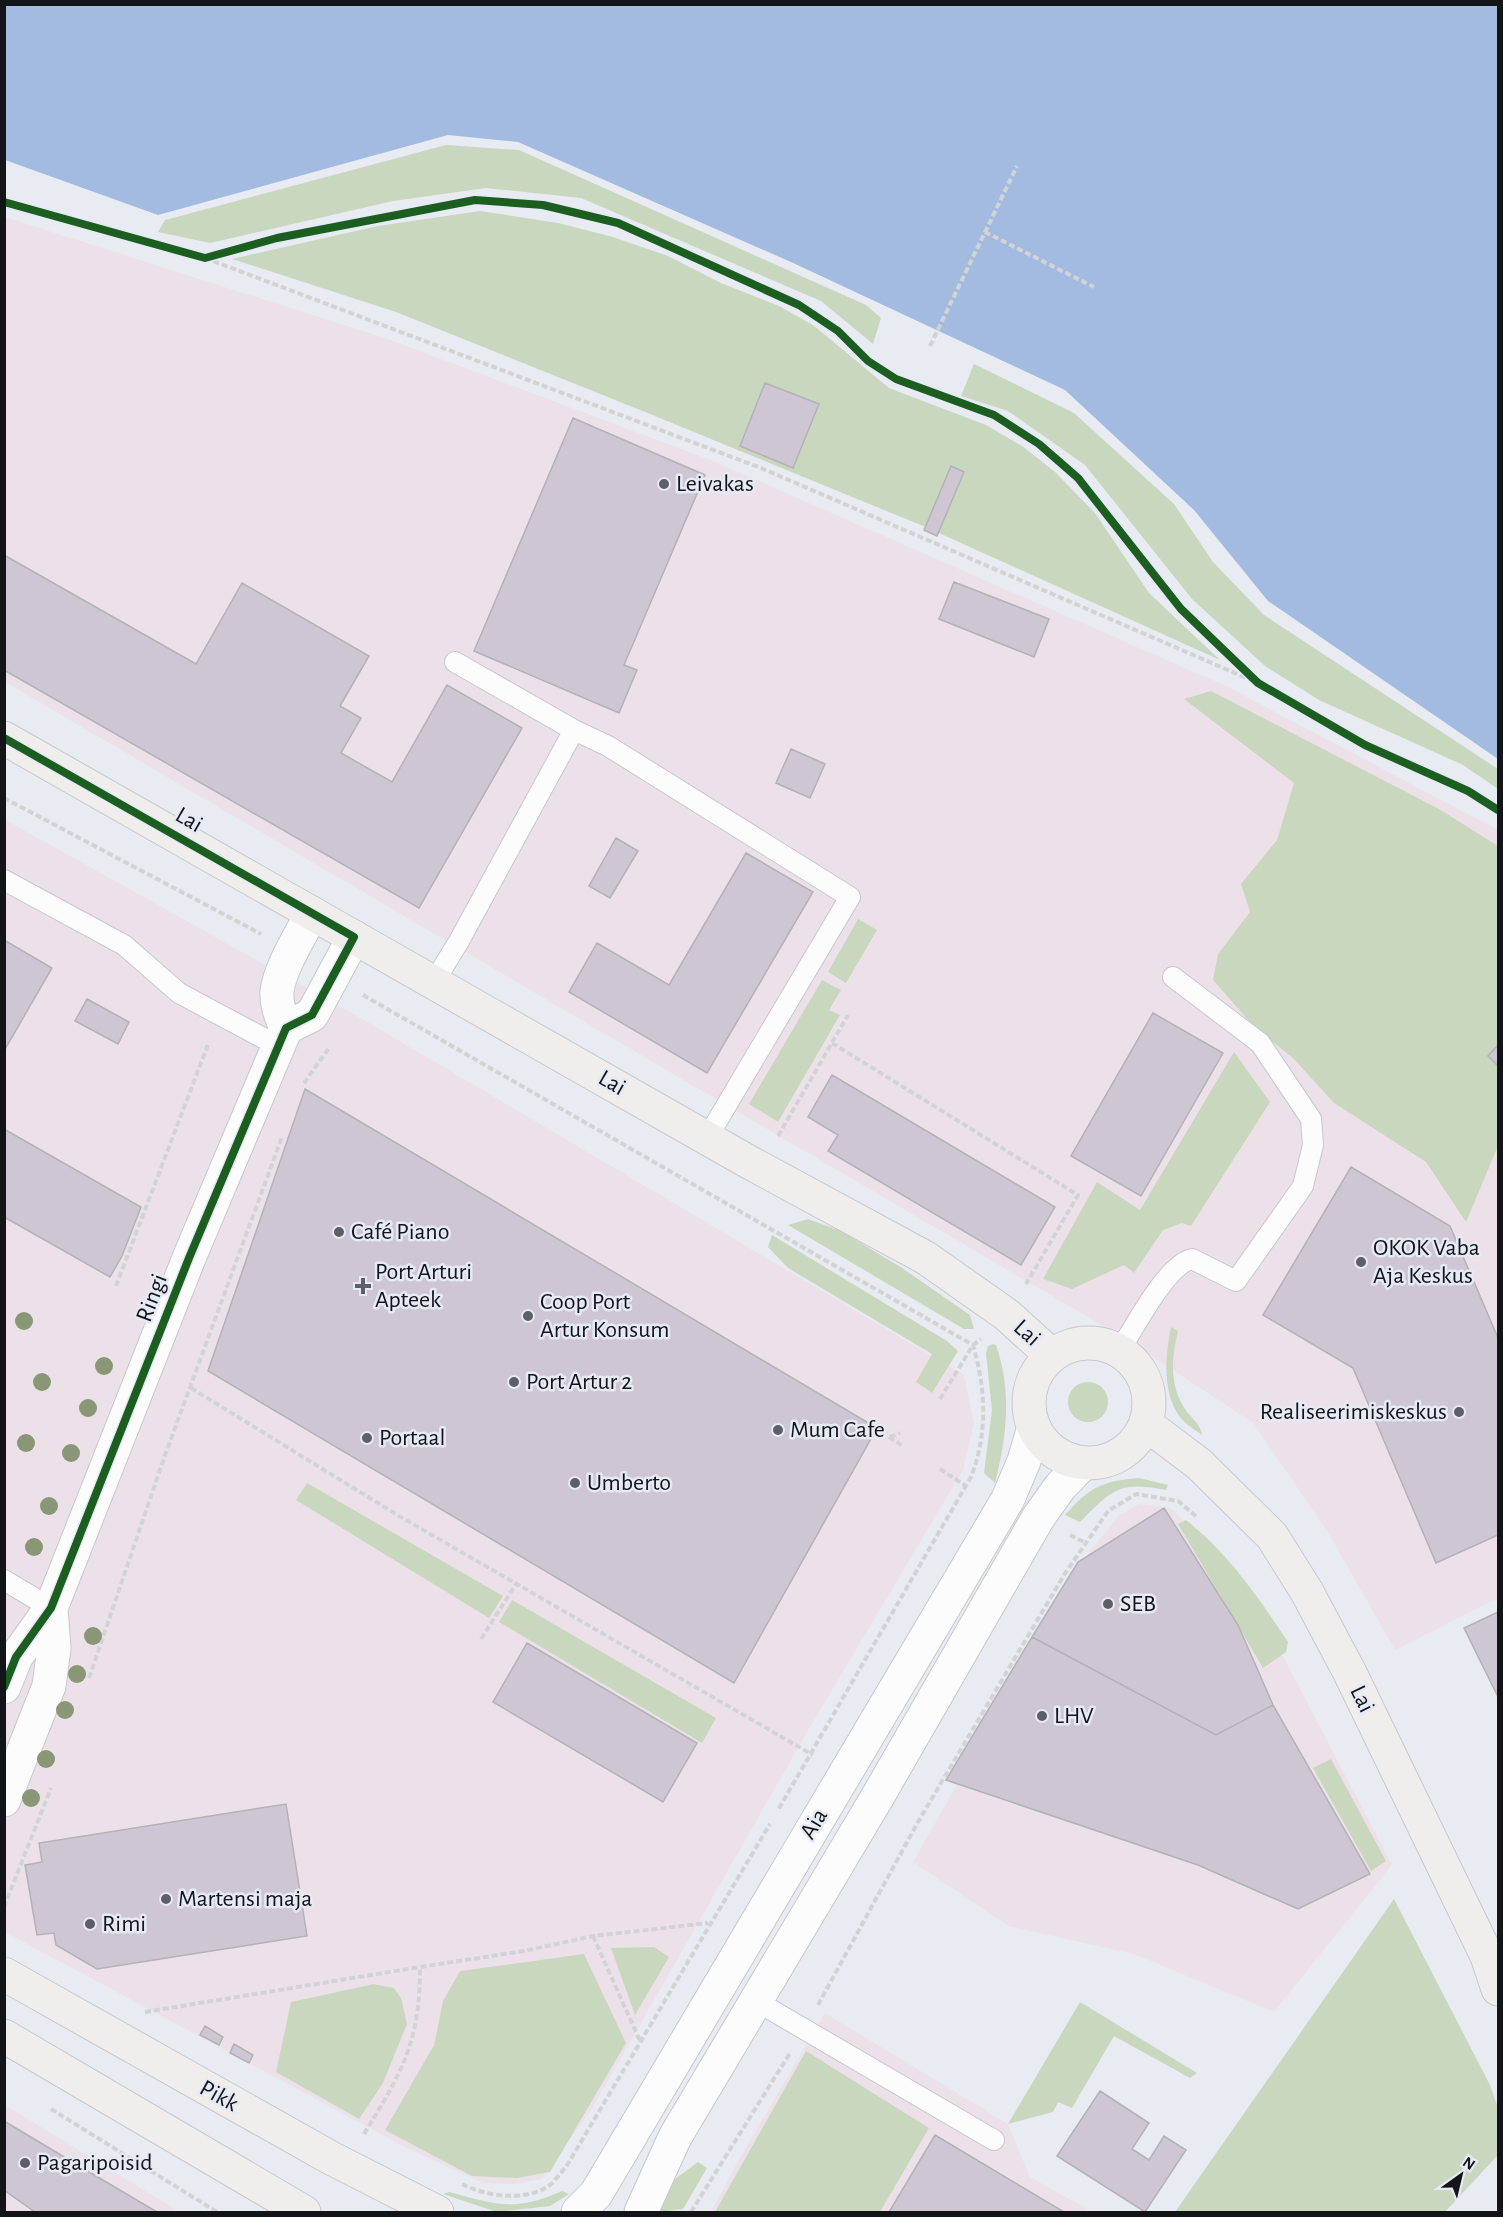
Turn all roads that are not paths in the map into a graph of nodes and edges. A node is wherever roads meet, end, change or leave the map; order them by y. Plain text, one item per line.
1 (455, 662) dead end
2 (574, 730) junction
3 (4, 738) edge
4 (4, 880) edge
5 (312, 913) junction
6 (354, 937) junction
7 (1173, 977) dead end
8 (434, 981) junction
9 (282, 1037) junction
10 (707, 1138) junction
11 (1120, 1350) junction
12 (1052, 1355) junction
13 (1146, 1424) junction
14 (1034, 1427) junction
15 (1083, 1463) junction
16 (4, 1580) edge
17 (51, 1608) junction
18 (4, 1688) edge
19 (4, 1800) edge
20 (1493, 1960) edge
21 (4, 1974) edge
22 (1498, 1989) edge
23 (756, 2001) junction
24 (4, 2036) edge
25 (994, 2140) dead end
26 (304, 2212) edge
27 (437, 2212) edge
28 (578, 2212) edge
29 (641, 2212) edge

1 - 2 lane
2 - 8 lane
2 - 10 lane
3 - 5 street, Lai
4 - 9 lane
5 - 6 street, Lai
5 - 9 street
6 - 8 street, Lai
6 - 9 street
7 - 11 lane
8 - 10 street, Lai
9 - 17 street, Ringi
10 - 12 street, Lai
11 - 12 street, Lai
11 - 13 street
12 - 14 street, Lai
13 - 15 street
13 - 20 street, Lai
14 - 15 street
14 - 28 street, Aia
15 - 23 street, Aia
16 - 17 lane
17 - 18 street, Ringi
17 - 19 street, Ringi
20 - 22 street, Lai
21 - 27 street, Pikk
23 - 25 lane
23 - 29 street, Aia
24 - 26 street

